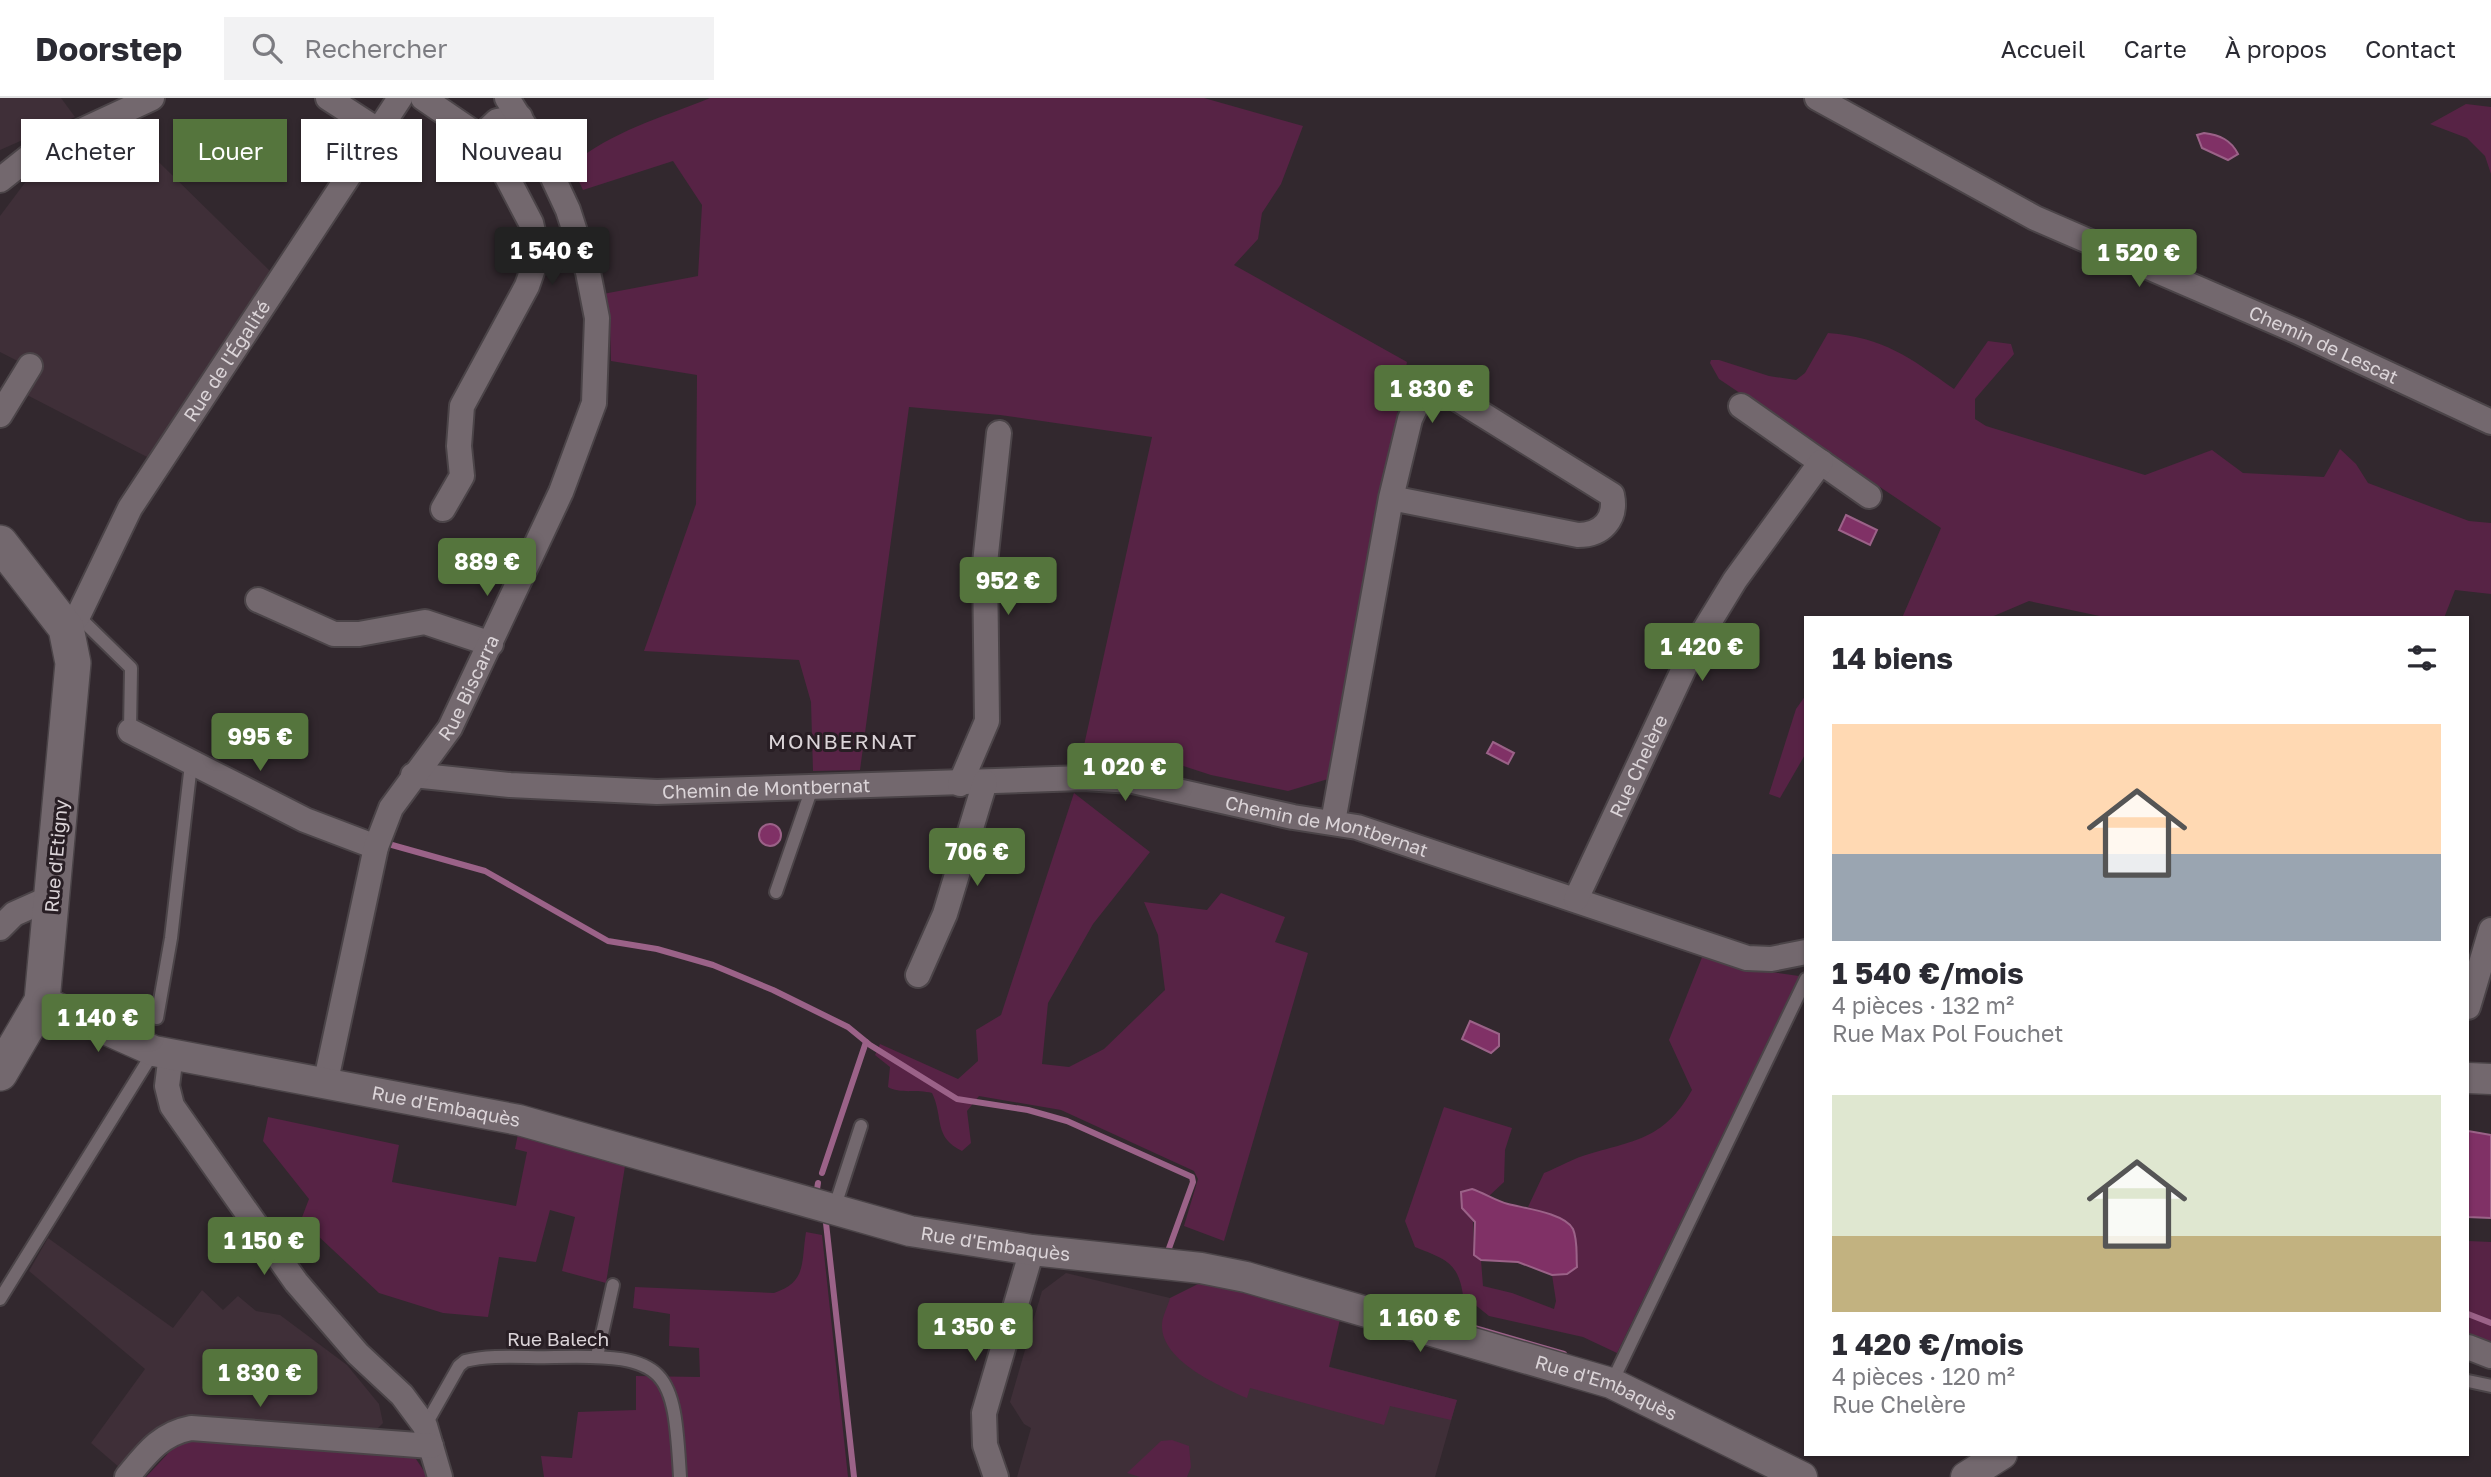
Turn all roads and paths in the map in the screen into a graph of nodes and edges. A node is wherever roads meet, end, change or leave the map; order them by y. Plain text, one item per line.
1 (152, 98) edge
2 (328, 98) edge
3 (400, 98) edge
4 (423, 98) edge
5 (1816, 98) edge
6 (513, 107) edge
7 (360, 119) edge
8 (387, 119) edge
9 (454, 119) edge
10 (499, 119) edge
11 (0, 180) edge
12 (345, 182) edge
13 (510, 182) edge
14 (30, 366) dead end
15 (1741, 406) dead end
16 (0, 415) edge
17 (2491, 422) edge
18 (999, 433) dead end
19 (1821, 463) junction
20 (1869, 496) dead end
21 (1391, 498) junction
22 (443, 509) dead end
23 (0, 542) edge
24 (258, 600) dead end
25 (72, 622) junction
26 (491, 644) junction
27 (130, 731) joint
28 (191, 764) junction
29 (412, 775) junction
30 (985, 782) junction
31 (960, 784) junction
32 (812, 788) junction
33 (1333, 822) junction
34 (376, 846) junction
35 (776, 892) dead end
36 (52, 897) junction
37 (1576, 900) junction
38 (0, 928) edge
39 (2491, 930) edge
40 (1804, 952) edge
41 (918, 975) dead end
42 (1804, 983) edge
43 (42, 1001) junction
44 (2469, 1004) edge
45 (157, 1018) dead end
46 (162, 1053) junction
47 (0, 1073) edge
48 (2469, 1078) edge
49 (2491, 1079) edge
50 (325, 1084) junction
51 (861, 1126) dead end
52 (834, 1209) junction
53 (1031, 1250) junction
54 (613, 1285) dead end
55 (0, 1299) edge
56 (2469, 1347) edge
57 (597, 1356) junction
58 (2491, 1356) edge
59 (2469, 1381) edge
60 (1612, 1383) junction
61 (2491, 1386) edge
62 (428, 1436) junction
63 (1999, 1456) edge
64 (127, 1477) edge
65 (440, 1477) edge
66 (680, 1477) edge
67 (996, 1477) edge
68 (1802, 1477) edge
69 (1966, 1477) edge

1 - 11 street
2 - 7 street
3 - 8 street, Rue de l'Égalité
4 - 9 street
5 - 17 street, Chemin de Lescat
6 - 10 street
6 - 26 street, Rue Biscarra
12 - 25 street, Rue de l'Égalité
13 - 22 street
14 - 16 street
15 - 19 street
18 - 31 street
19 - 20 street
19 - 37 street, Rue Chelère
21 - 21 street
21 - 33 street
23 - 25 main road
24 - 26 street
25 - 27 lane
25 - 36 main road, Rue d'Etigny
26 - 29 street, Rue Biscarra
27 - 28 street
28 - 34 street
28 - 45 lane
29 - 32 street, Chemin de Montbernat
29 - 34 street, Rue Biscarra
30 - 31 street, Chemin de Montbernat
30 - 33 street, Chemin de Montbernat
30 - 41 street
31 - 32 street, Chemin de Montbernat
32 - 35 lane
33 - 37 street, Chemin de Montbernat
34 - 50 street, Rue Biscarra
36 - 38 street
36 - 43 main road, Rue d'Etigny
37 - 40 street, Chemin de Montbernat
39 - 44 street
42 - 60 lane
43 - 46 street, Rue d'Embaquès
43 - 47 main road, Rue d'Etigny
46 - 50 street, Rue d'Embaquès
46 - 55 lane
46 - 62 street
48 - 49 street
50 - 52 street, Rue d'Embaquès
51 - 52 lane
52 - 53 street, Rue d'Embaquès
53 - 60 street, Rue d'Embaquès
53 - 67 street
54 - 57 lane
56 - 58 street
57 - 62 lane, Rue Balech
57 - 66 lane, Rue Balech
59 - 61 lane
60 - 68 street, Rue d'Embaquès
62 - 64 street
62 - 65 street
63 - 69 street

